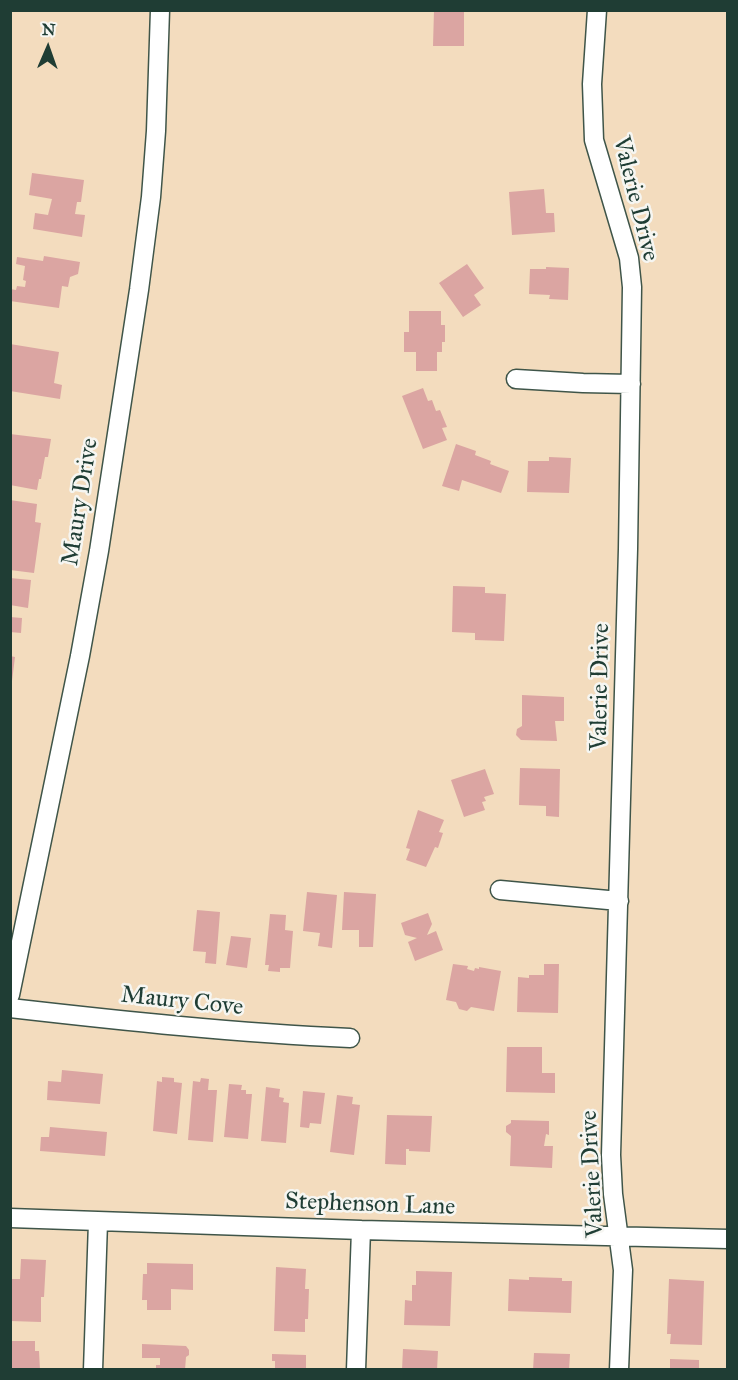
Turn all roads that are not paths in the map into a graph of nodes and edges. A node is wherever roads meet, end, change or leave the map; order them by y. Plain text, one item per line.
1 (160, 10) edge
2 (597, 10) edge
3 (516, 379) dead end
4 (631, 384) junction
5 (500, 890) dead end
6 (619, 901) junction
7 (10, 995) edge
8 (10, 1008) edge
9 (350, 1038) dead end
10 (10, 1218) edge
11 (98, 1222) junction
12 (361, 1230) junction
13 (619, 1237) junction
14 (728, 1239) edge
15 (93, 1370) edge
16 (356, 1370) edge
17 (619, 1370) edge

1 - 7 street, Maury Drive
2 - 4 street, Valerie Drive
3 - 4 street
4 - 6 street, Valerie Drive
5 - 6 street
6 - 13 street, Valerie Drive
8 - 9 street, Maury Cove
10 - 11 street, Stephenson Lane
11 - 12 street, Stephenson Lane
11 - 15 street
12 - 13 street, Stephenson Lane
12 - 16 street
13 - 14 street, Stephenson Lane
13 - 17 street, Valerie Drive

